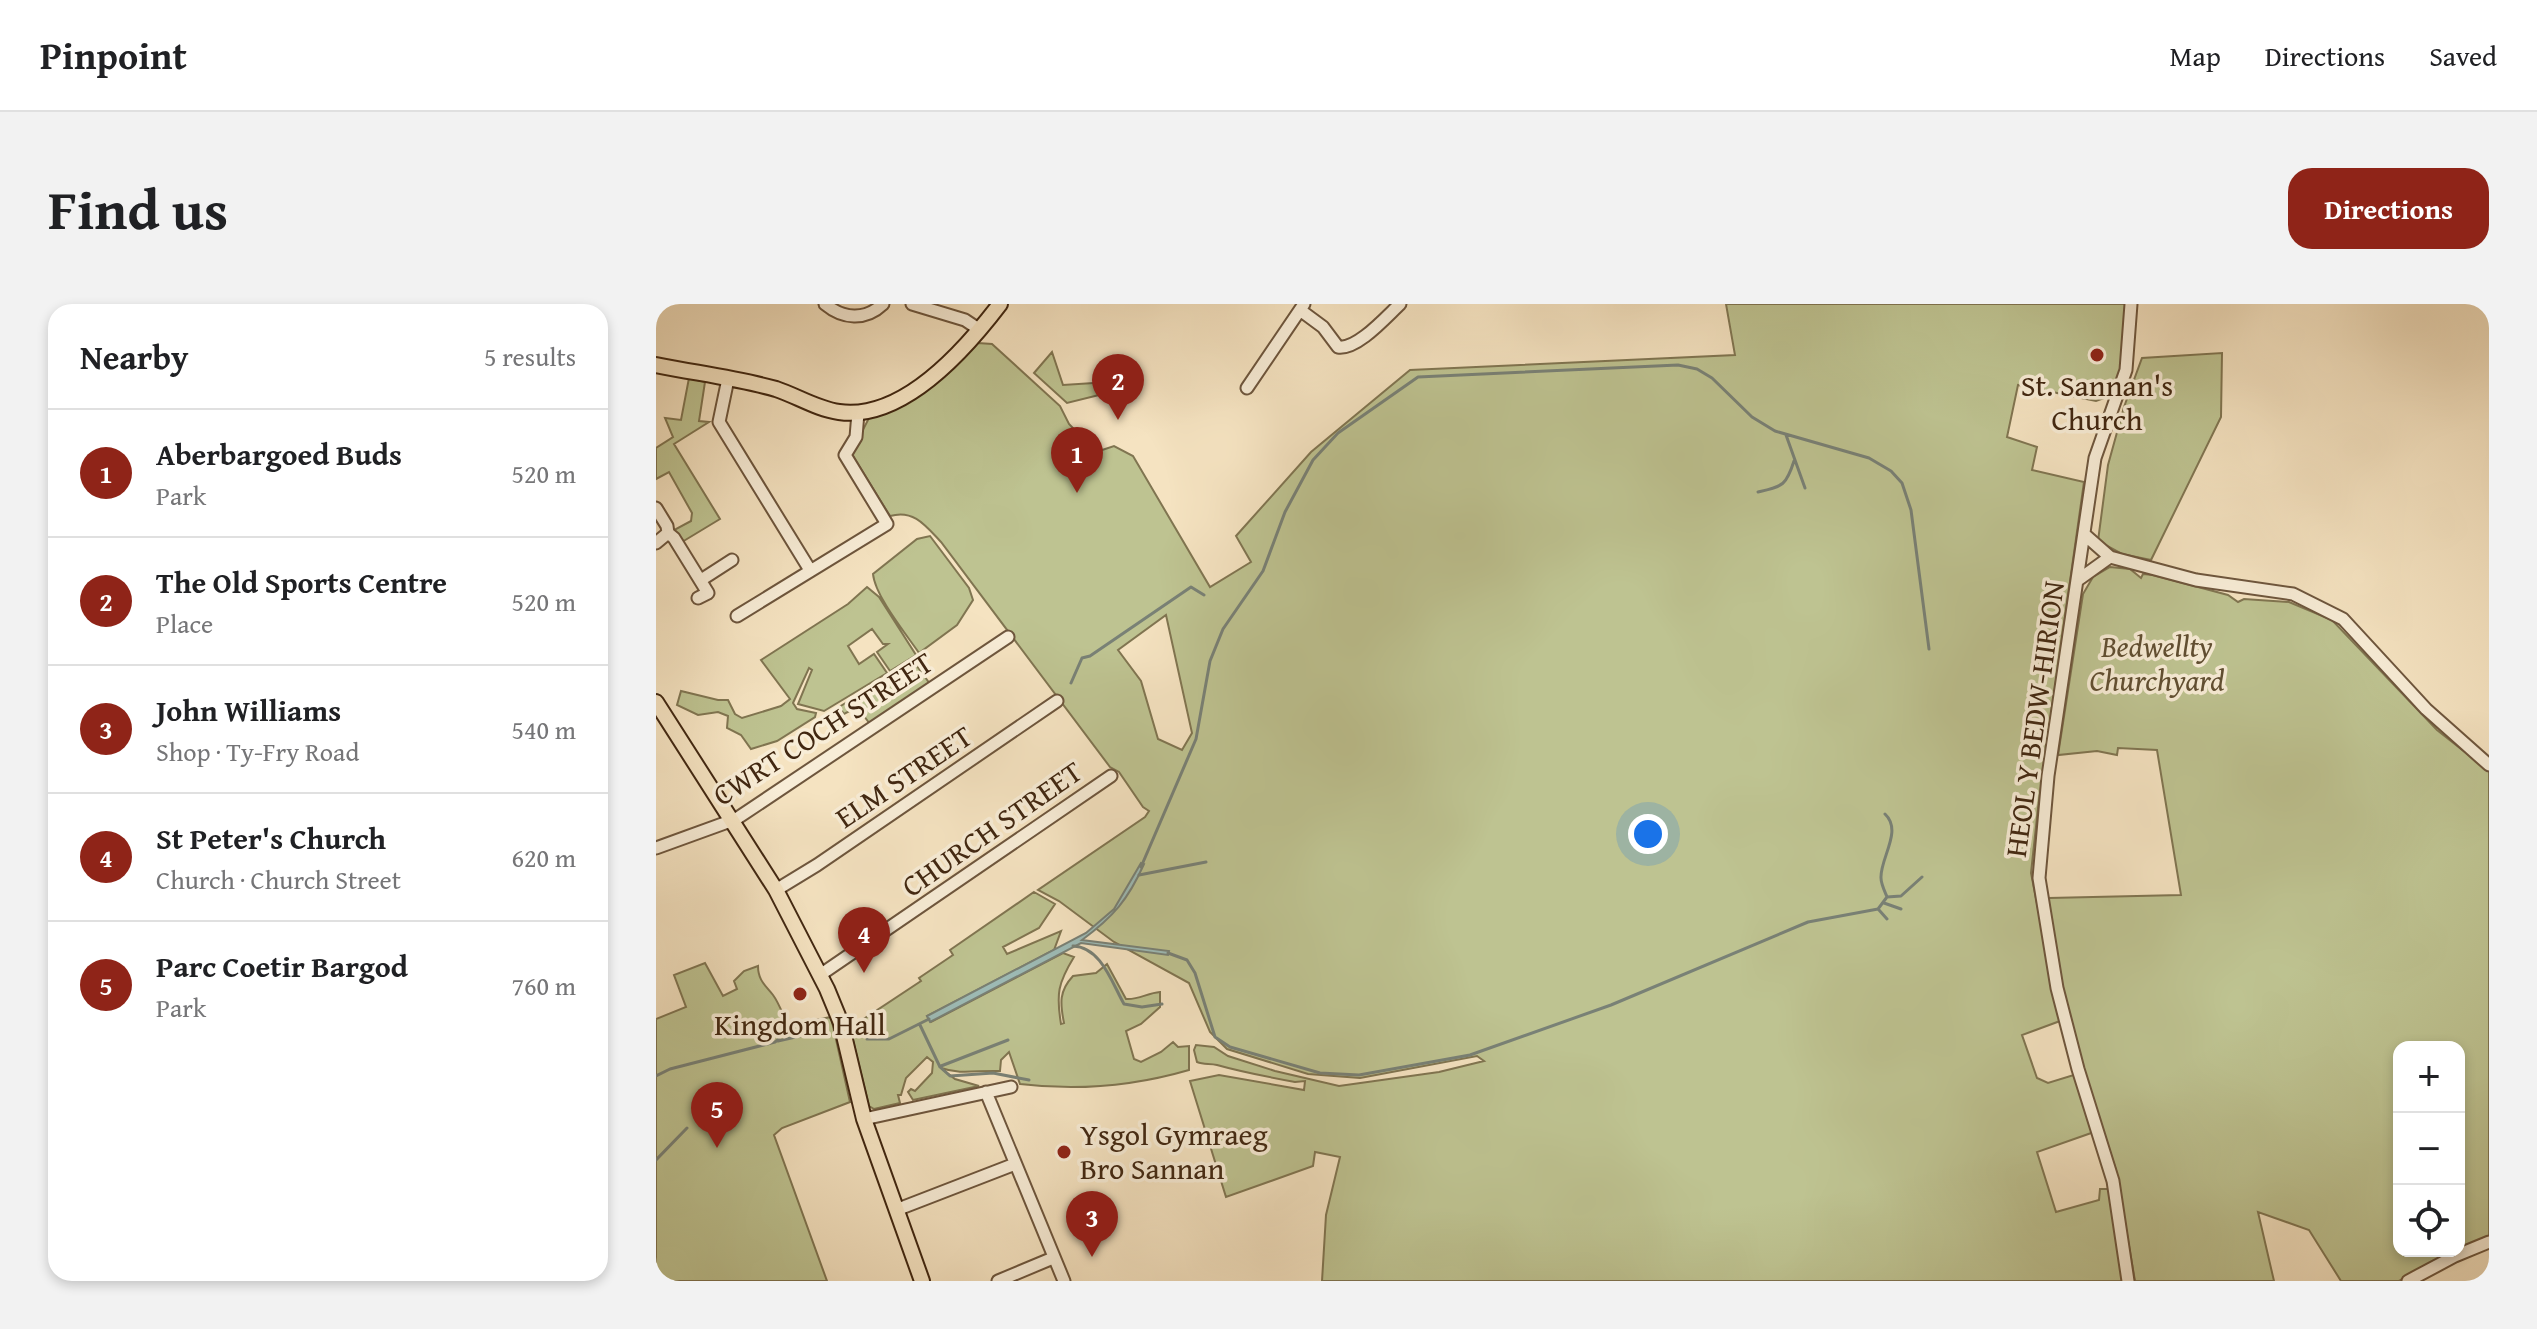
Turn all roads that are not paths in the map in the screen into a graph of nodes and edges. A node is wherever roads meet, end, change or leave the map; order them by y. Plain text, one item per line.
1 (825, 304) edge
2 (883, 304) edge
3 (912, 304) edge
4 (1000, 304) edge
5 (1400, 304) edge
6 (2131, 304) edge
7 (1302, 307) edge
8 (980, 330) junction
9 (656, 365) edge
10 (728, 379) junction
11 (1247, 388) dead end
12 (858, 413) junction
13 (656, 508) edge
14 (668, 533) junction
15 (2085, 535) junction
16 (656, 543) edge
17 (2110, 557) junction
18 (732, 560) dead end
19 (810, 570) junction
20 (701, 580) junction
21 (2078, 580) junction
22 (698, 598) dead end
23 (737, 616) dead end
24 (1008, 637) dead end
25 (1057, 701) dead end
26 (658, 711) edge
27 (2489, 765) edge
28 (1111, 776) dead end
29 (732, 821) junction
30 (656, 848) edge
31 (776, 890) junction
32 (820, 975) junction
33 (1011, 1087) dead end
34 (986, 1092) junction
35 (864, 1119) junction
36 (1015, 1164) junction
37 (896, 1210) junction
38 (2489, 1242) edge
39 (1053, 1258) junction
40 (922, 1281) edge
41 (998, 1281) edge
42 (1064, 1281) edge
43 (2128, 1281) edge
44 (2408, 1281) edge

1 - 2 street
3 - 8 street
4 - 8 main road
5 - 7 street
6 - 15 street, HEOL Y BEDW-HIRION
7 - 11 street
8 - 12 main road
9 - 10 main road
10 - 12 main road
10 - 19 street
12 - 19 street
13 - 14 street
14 - 16 street
14 - 20 street
15 - 17 street
15 - 21 street, HEOL Y BEDW-HIRION
17 - 21 street
17 - 27 street
18 - 20 street
19 - 23 street
20 - 22 street
21 - 43 street, HEOL Y BEDW-HIRION
24 - 29 street, CWRT COCH STREET
25 - 31 street, ELM STREET
26 - 29 main road
28 - 32 street, CHURCH STREET
29 - 30 street, CWRT COCH STREET
29 - 31 main road
31 - 32 main road
32 - 35 main road
33 - 34 street
34 - 35 street
34 - 36 street
35 - 37 main road
36 - 37 street
36 - 39 street
37 - 40 main road
38 - 44 street
39 - 41 street
39 - 42 street

